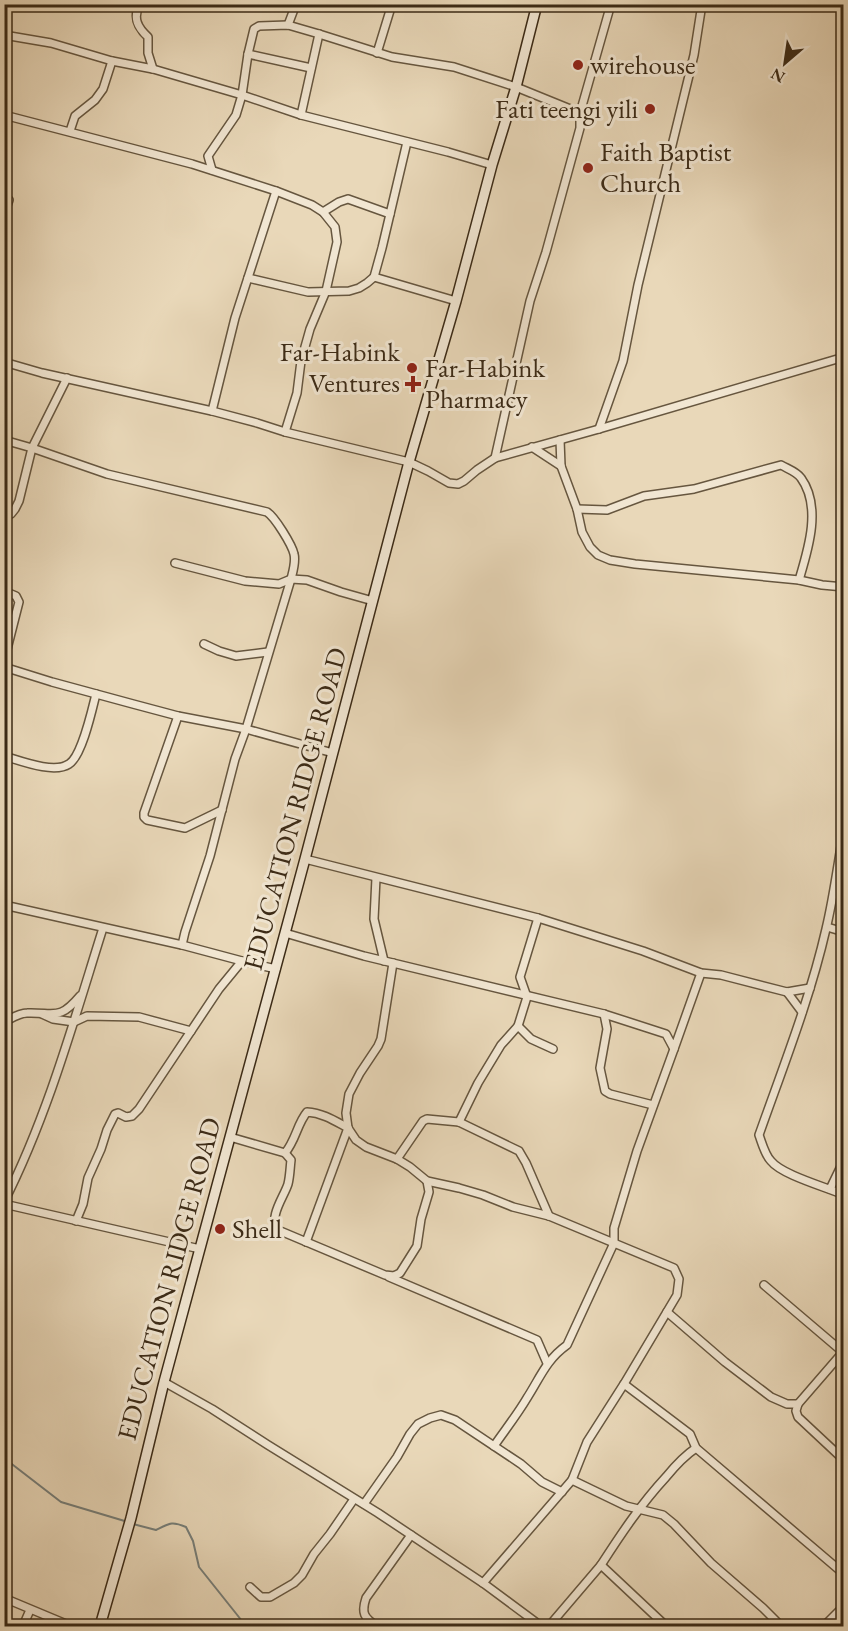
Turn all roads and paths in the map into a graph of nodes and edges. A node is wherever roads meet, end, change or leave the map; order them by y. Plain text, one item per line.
1 (140, 4) edge
2 (296, 4) edge
3 (392, 4) edge
4 (537, 4) edge
5 (611, 4) edge
6 (702, 4) edge
7 (288, 26) junction
8 (320, 34) junction
9 (4, 35) edge
10 (377, 53) junction
11 (248, 54) junction
12 (112, 61) junction
13 (311, 68) junction
14 (153, 69) junction
15 (516, 87) junction
16 (242, 95) junction
17 (580, 113) junction
18 (4, 115) edge
19 (301, 115) junction
20 (70, 131) junction
21 (407, 142) junction
22 (208, 156) junction
23 (192, 164) junction
24 (492, 165) junction
25 (212, 170) junction
26 (276, 191) junction
27 (9, 200) dead end
28 (323, 212) junction
29 (4, 214) edge
30 (390, 214) junction
31 (374, 277) junction
32 (248, 278) junction
33 (326, 291) junction
34 (456, 301) junction
35 (843, 357) edge
36 (4, 362) edge
37 (67, 378) junction
38 (212, 411) junction
39 (599, 429) junction
40 (285, 432) junction
41 (4, 440) edge
42 (560, 440) junction
43 (532, 447) junction
44 (32, 448) junction
45 (495, 458) junction
46 (409, 462) junction
47 (561, 466) junction
48 (577, 509) junction
49 (4, 516) edge
50 (175, 563) dead end
51 (291, 579) junction
52 (799, 580) junction
53 (843, 587) edge
54 (4, 591) edge
55 (373, 600) junction
56 (204, 644) dead end
57 (268, 652) junction
58 (4, 661) edge
59 (4, 667) edge
60 (96, 694) junction
61 (178, 716) junction
62 (246, 729) junction
63 (333, 753) junction
64 (4, 756) edge
65 (222, 810) junction
66 (843, 829) edge
67 (305, 858) junction
68 (376, 878) junction
69 (4, 905) edge
70 (538, 918) junction
71 (827, 927) junction
72 (103, 928) junction
73 (843, 932) edge
74 (285, 933) junction
75 (183, 945) junction
76 (384, 961) junction
77 (242, 962) junction
78 (393, 963) junction
79 (276, 969) junction
80 (701, 973) junction
81 (810, 988) junction
82 (787, 992) junction
83 (82, 993) junction
84 (527, 997) junction
85 (802, 1012) junction
86 (42, 1014) junction
87 (604, 1014) junction
88 (4, 1022) edge
89 (74, 1022) junction
90 (518, 1026) junction
91 (191, 1031) junction
92 (553, 1049) dead end
93 (674, 1049) junction
94 (653, 1105) junction
95 (459, 1122) junction
96 (348, 1128) junction
97 (230, 1137) junction
98 (285, 1153) junction
99 (397, 1159) junction
100 (843, 1160) edge
101 (427, 1180) junction
102 (830, 1189) junction
103 (843, 1195) edge
104 (4, 1203) edge
105 (549, 1216) junction
106 (76, 1221) junction
107 (306, 1242) junction
108 (614, 1243) junction
109 (200, 1249) junction
110 (385, 1275) junction
111 (764, 1285) dead end
112 (667, 1312) junction
113 (843, 1353) edge
114 (548, 1363) junction
115 (164, 1382) junction
116 (624, 1384) junction
117 (798, 1404) junction
118 (494, 1446) junction
119 (696, 1448) junction
120 (843, 1460) edge
121 (572, 1480) junction
122 (562, 1492) junction
123 (354, 1499) junction
124 (364, 1504) junction
125 (638, 1510) junction
126 (411, 1535) junction
127 (601, 1565) junction
128 (843, 1574) edge
129 (483, 1583) junction
130 (250, 1587) dead end
131 (4, 1598) edge
132 (843, 1606) edge
133 (30, 1610) junction
134 (23, 1626) edge
135 (71, 1626) edge
136 (100, 1626) edge
137 (377, 1626) edge
138 (542, 1626) edge
139 (549, 1626) edge
140 (666, 1626) edge
141 (781, 1626) edge
142 (824, 1626) edge

1 - 14 street
2 - 7 street
3 - 10 street
4 - 15 main road, EDUCATION RIDGE ROAD
5 - 17 street
6 - 39 street
7 - 8 street
7 - 11 street
8 - 10 street
8 - 13 street
9 - 12 street
10 - 15 street
11 - 13 street
11 - 16 street
12 - 14 street
12 - 20 street
13 - 19 street
14 - 16 street
15 - 17 street
15 - 24 main road, EDUCATION RIDGE ROAD
16 - 19 street
16 - 22 street
17 - 45 street
18 - 20 street
19 - 21 street
20 - 23 street
21 - 24 street
21 - 30 street
22 - 23 street
22 - 25 street
23 - 25 street
24 - 34 main road, EDUCATION RIDGE ROAD
25 - 26 street
26 - 28 street
26 - 32 street
27 - 29 street
28 - 30 street
28 - 33 street
30 - 31 street
31 - 33 street
31 - 34 street
32 - 33 street
32 - 38 street
33 - 40 street
34 - 46 main road, EDUCATION RIDGE ROAD
35 - 39 street
36 - 37 street
37 - 38 street
37 - 44 street
38 - 40 street
39 - 42 street
40 - 46 street
41 - 44 street
42 - 43 street
42 - 47 street
43 - 45 street
43 - 47 street
44 - 49 street
44 - 51 street
45 - 46 street
46 - 55 main road, EDUCATION RIDGE ROAD
47 - 48 street
48 - 52 street
48 - 52 street
50 - 51 street
51 - 55 street
51 - 57 street
52 - 53 street
54 - 58 street
55 - 63 main road, EDUCATION RIDGE ROAD
56 - 57 street
57 - 62 street
59 - 60 street
60 - 61 street
60 - 64 street
61 - 62 street
61 - 65 street
62 - 63 street
62 - 65 street
63 - 67 main road, EDUCATION RIDGE ROAD
65 - 75 street
66 - 71 street
67 - 68 street
67 - 74 main road, EDUCATION RIDGE ROAD
68 - 70 street
68 - 76 street
69 - 72 street
70 - 80 street
70 - 84 street
71 - 73 street
71 - 81 street
72 - 75 street
72 - 83 street
74 - 76 street
74 - 79 main road, EDUCATION RIDGE ROAD
75 - 77 street
76 - 78 street
77 - 79 street
77 - 91 street
78 - 84 street
78 - 96 street
79 - 97 main road, EDUCATION RIDGE ROAD
80 - 82 street
80 - 93 street
81 - 82 street
81 - 85 street
82 - 85 street
83 - 86 street
83 - 89 street
84 - 87 street
84 - 90 street
85 - 102 street
86 - 88 street
86 - 89 street
87 - 93 street
87 - 94 street
89 - 91 street
89 - 104 street
90 - 92 street
90 - 95 street
91 - 106 street
93 - 94 street
94 - 108 street
95 - 99 street
95 - 105 street
96 - 98 street
96 - 99 street
96 - 107 street
97 - 98 street
97 - 109 main road, EDUCATION RIDGE ROAD
98 - 107 street
99 - 101 street
100 - 102 street
101 - 105 street
101 - 110 street
102 - 103 street
104 - 106 street
105 - 108 street
106 - 109 street
107 - 110 street
108 - 112 street
108 - 114 street
109 - 115 main road, EDUCATION RIDGE ROAD
110 - 114 street
111 - 113 street
112 - 116 street
112 - 117 street
113 - 117 street
114 - 118 street
115 - 123 street
115 - 136 main road, EDUCATION RIDGE ROAD
116 - 119 street
116 - 121 street
117 - 120 street
118 - 122 street
118 - 124 street
119 - 125 street
119 - 128 street
121 - 122 street
121 - 125 street
122 - 129 street
123 - 124 street
123 - 130 street
124 - 126 street
125 - 127 street
125 - 141 street
126 - 129 street
126 - 137 street
127 - 139 street
127 - 140 street
129 - 138 street
131 - 133 street
132 - 142 street
133 - 134 street
133 - 135 street

